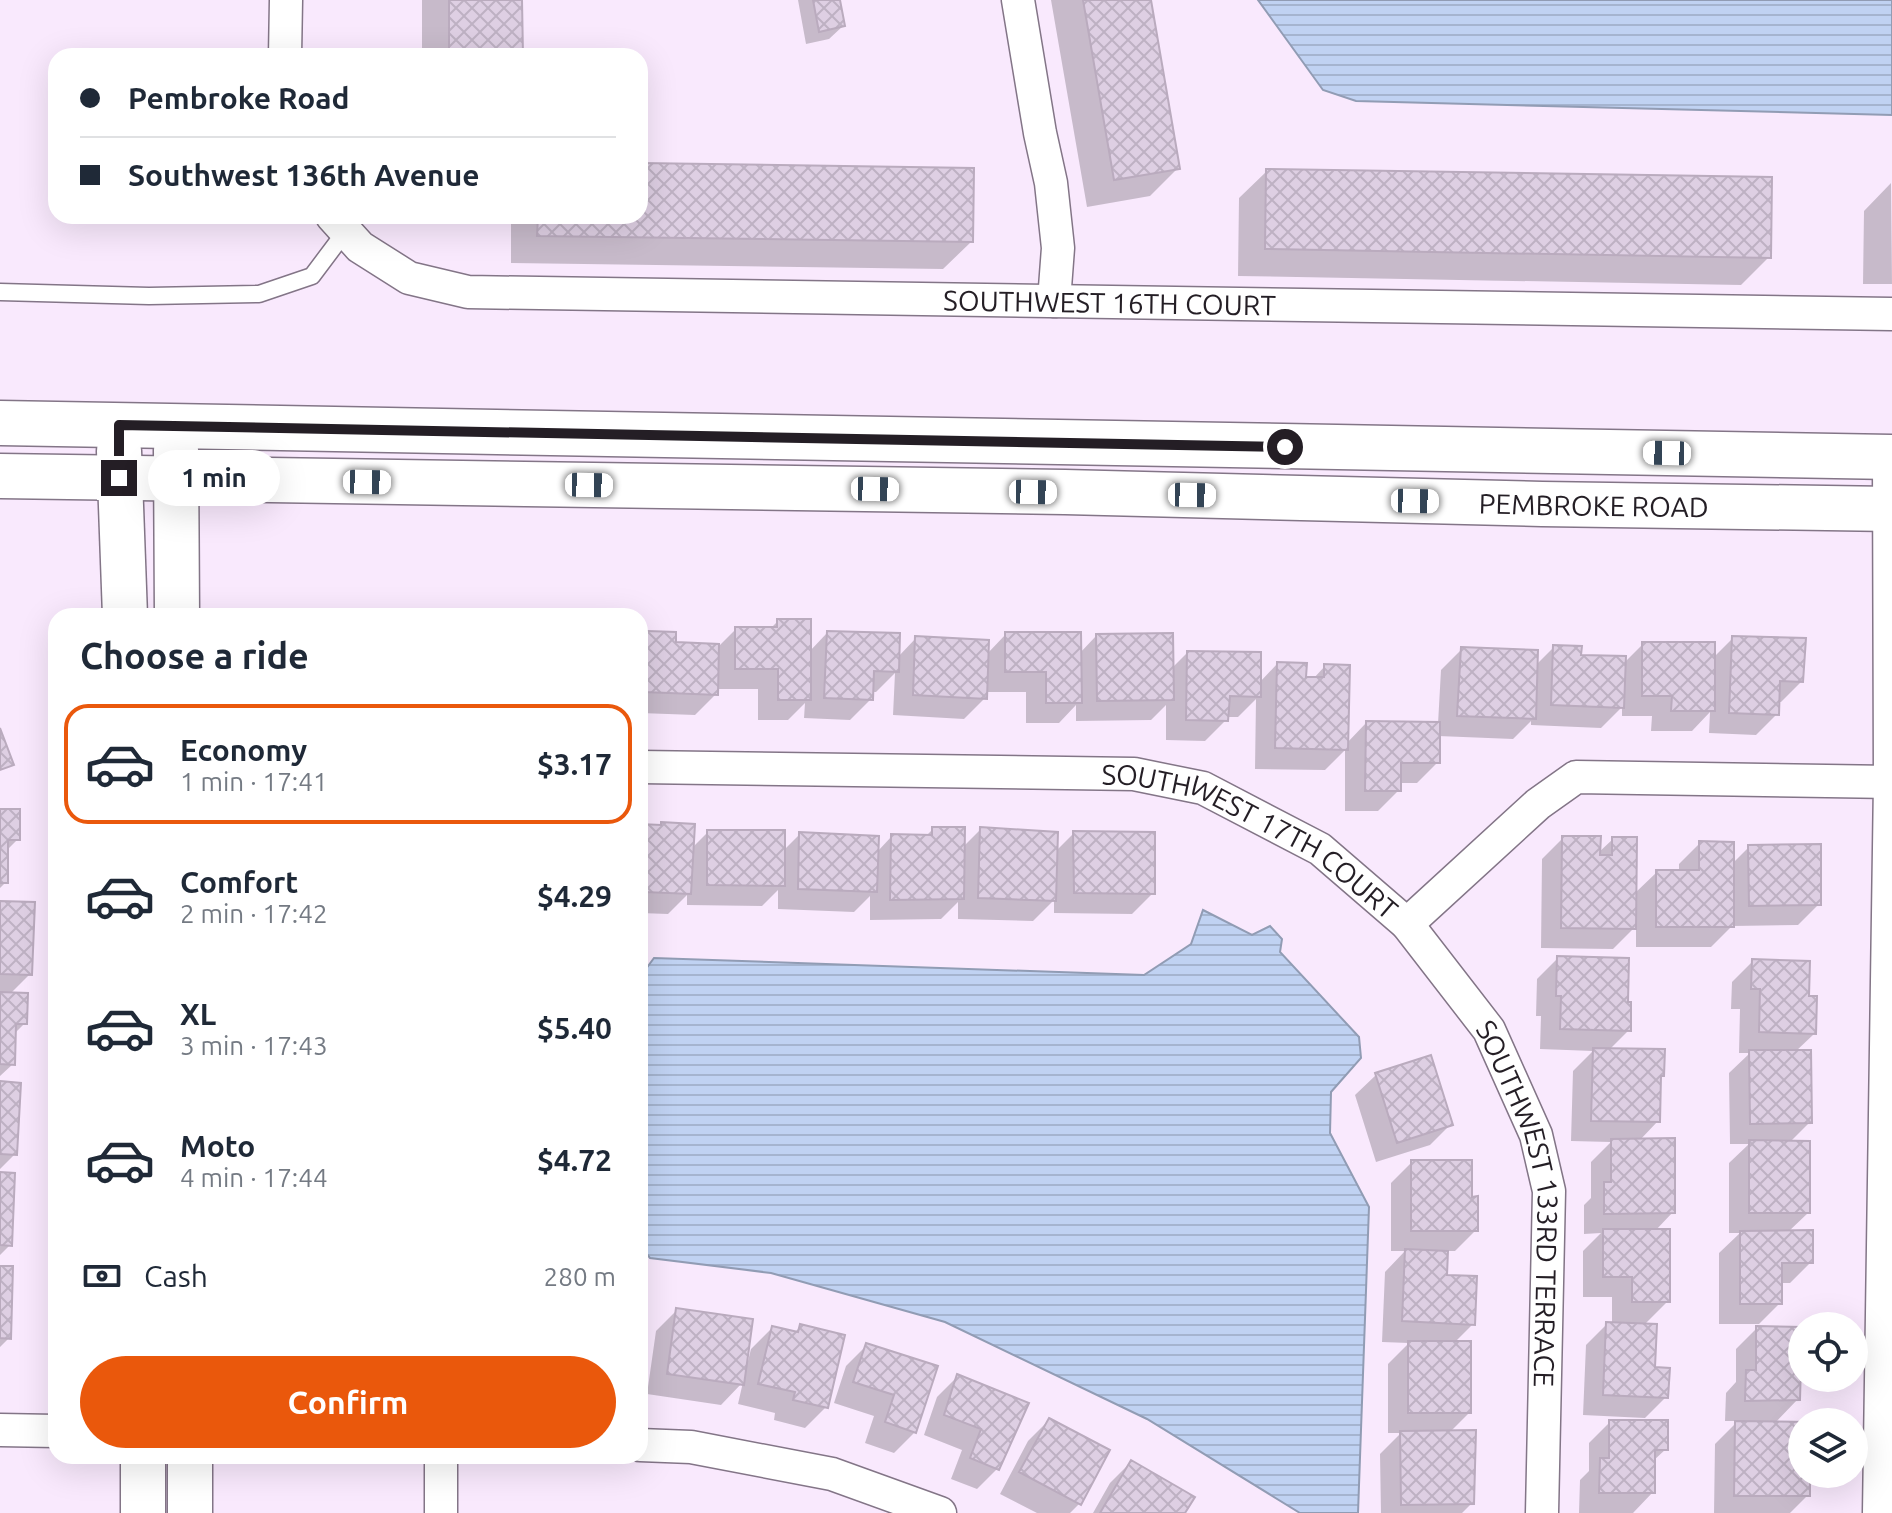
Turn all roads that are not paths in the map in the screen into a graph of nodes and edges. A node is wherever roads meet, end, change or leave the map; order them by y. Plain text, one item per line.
1 (286, 0) edge
2 (1018, 0) edge
3 (285, 48) edge
4 (338, 224) edge
5 (0, 292) edge
6 (1054, 301) junction
7 (1892, 314) edge
8 (0, 423) edge
9 (119, 425) junction
10 (175, 426) junction
11 (1891, 457) edge
12 (0, 476) edge
13 (119, 478) junction
14 (177, 479) junction
15 (1891, 509) edge
16 (125, 608) edge
17 (177, 608) edge
18 (648, 767) edge
19 (1891, 782) edge
20 (1407, 924) junction
21 (0, 1430) edge
22 (48, 1431) edge
23 (1886, 1433) edge
24 (648, 1445) edge
25 (143, 1464) edge
26 (190, 1464) edge
27 (441, 1464) edge
28 (143, 1513) edge
29 (190, 1513) edge
30 (441, 1513) edge
31 (940, 1513) edge
32 (1542, 1513) edge
33 (1879, 1513) edge

1 - 3 street
2 - 6 street
4 - 5 lane
4 - 6 street, SOUTHWEST 16TH COURT
6 - 7 street, SOUTHWEST 16TH COURT
8 - 9 main road, PEMBROKE ROAD
9 - 10 main road, PEMBROKE ROAD
9 - 13 main road
10 - 11 main road, PEMBROKE ROAD
10 - 14 main road
11 - 15 street
12 - 13 main road, PEMBROKE ROAD
13 - 14 main road, PEMBROKE ROAD
13 - 16 main road
14 - 15 main road, PEMBROKE ROAD
14 - 17 main road
15 - 19 street
18 - 20 street, SOUTHWEST 17TH COURT
19 - 20 street, SOUTHWEST 17TH COURT
19 - 23 street
20 - 32 street, SOUTHWEST 133RD TERRACE
21 - 22 street
23 - 33 street
24 - 31 street
25 - 28 main road
26 - 29 main road
27 - 30 street

